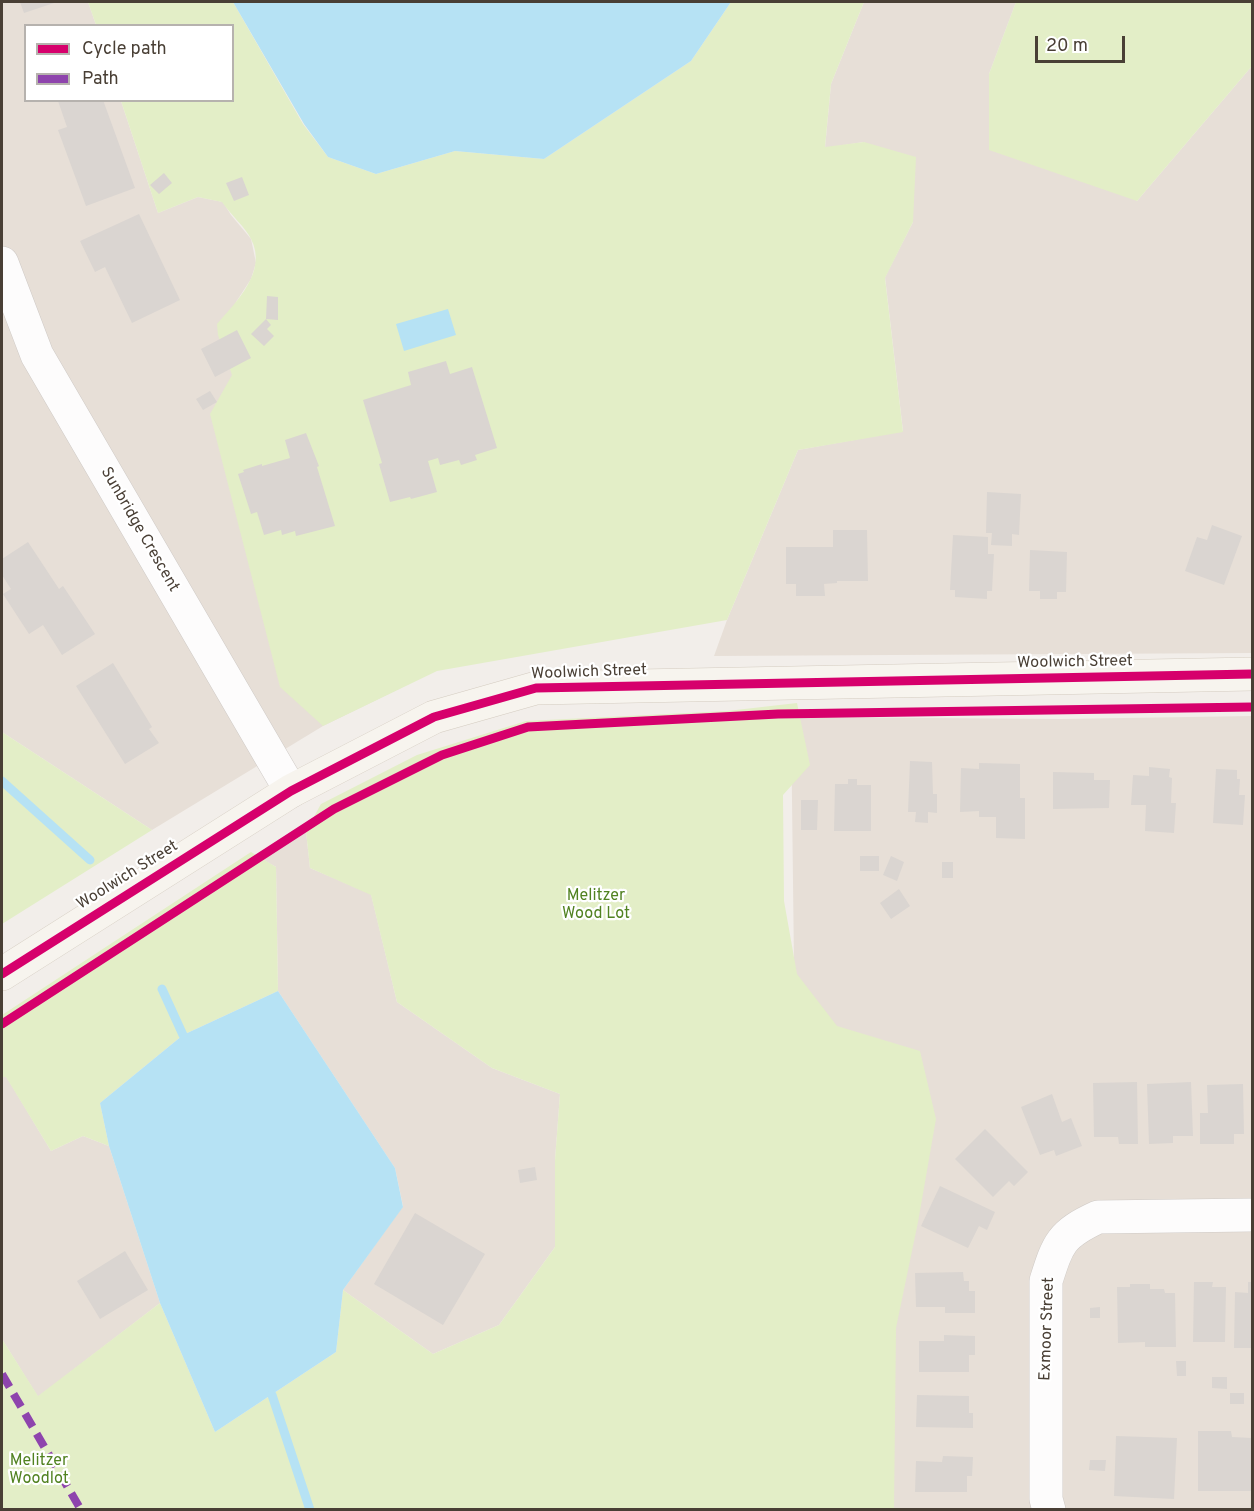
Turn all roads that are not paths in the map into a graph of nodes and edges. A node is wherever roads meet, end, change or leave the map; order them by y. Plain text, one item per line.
1 (2, 263) edge
2 (1252, 674) edge
3 (291, 791) junction
4 (2, 974) edge
5 (1252, 1215) edge
6 (1049, 1509) edge

1 - 3 street, Sunbridge Crescent
2 - 3 street, Woolwich Street
3 - 4 street, Woolwich Street
5 - 6 street, Exmoor Street

